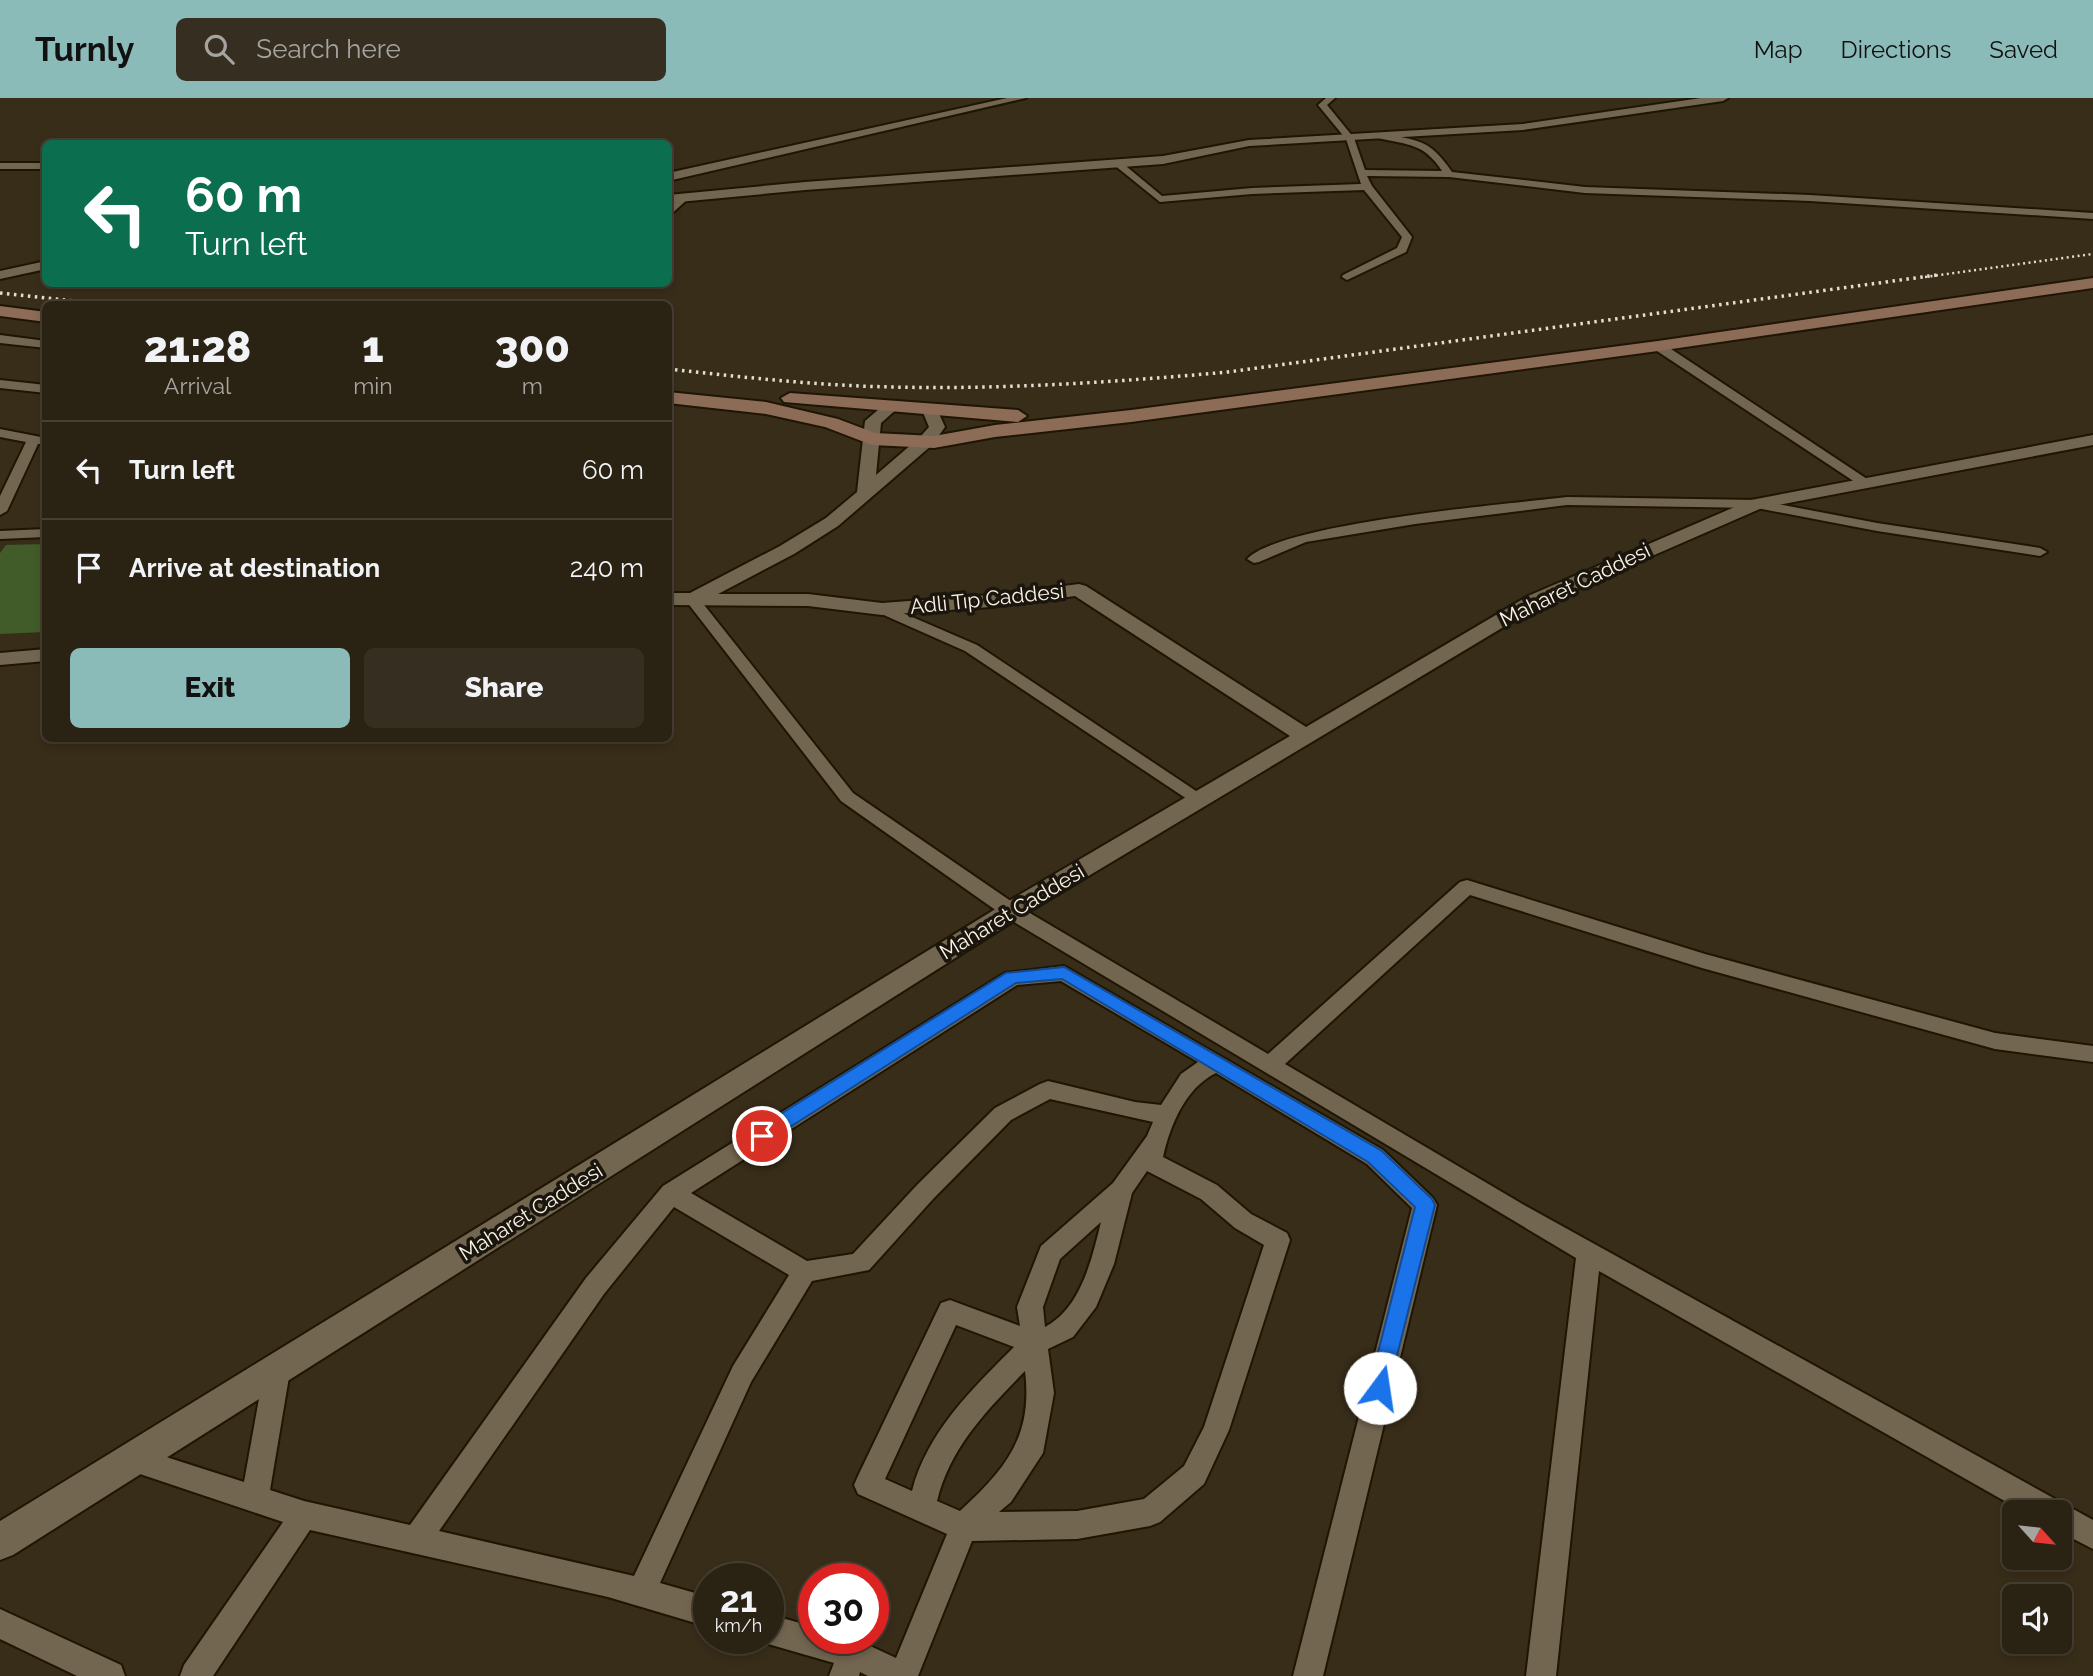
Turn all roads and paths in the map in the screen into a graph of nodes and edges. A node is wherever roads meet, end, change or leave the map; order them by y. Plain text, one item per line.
1 (1021, 98) edge
2 (1331, 98) edge
3 (1723, 98) edge
4 (1381, 136) junction
5 (1350, 138) junction
6 (1118, 164) junction
7 (0, 166) edge
8 (42, 166) edge
9 (1361, 173) junction
10 (1449, 174) junction
11 (672, 176) edge
12 (1367, 187) junction
13 (685, 197) junction
14 (672, 199) edge
15 (672, 210) edge
16 (2093, 216) edge
17 (42, 266) edge
18 (2093, 275) edge
19 (0, 276) edge
20 (1347, 277) dead end
21 (2093, 283) edge
22 (0, 309) edge
23 (42, 314) edge
24 (0, 319) edge
25 (42, 324) edge
26 (0, 339) edge
27 (42, 344) edge
28 (1658, 346) junction
29 (0, 384) edge
30 (672, 387) edge
31 (42, 389) edge
32 (672, 397) edge
33 (891, 407) junction
34 (930, 410) junction
35 (0, 433) edge
36 (872, 439) junction
37 (2093, 440) edge
38 (39, 441) edge
39 (926, 441) junction
40 (1866, 483) junction
41 (865, 495) junction
42 (1757, 504) junction
43 (0, 511) edge
44 (42, 533) edge
45 (0, 535) edge
46 (2040, 552) dead end
47 (1254, 559) dead end
48 (672, 598) edge
49 (692, 599) junction
50 (882, 609) junction
51 (42, 655) edge
52 (0, 659) edge
53 (1305, 736) junction
54 (1199, 799) junction
55 (1011, 911) junction
56 (2093, 1054) edge
57 (1218, 1063) junction
58 (1270, 1065) junction
59 (1166, 1114) junction
60 (1154, 1143) junction
61 (1121, 1190) junction
62 (671, 1193) junction
63 (1589, 1252) junction
64 (804, 1272) junction
65 (1035, 1343) junction
66 (277, 1371) junction
67 (135, 1460) junction
68 (254, 1500) junction
69 (2031, 1500) edge
70 (922, 1508) junction
71 (304, 1515) junction
72 (2072, 1524) edge
73 (964, 1527) junction
74 (2093, 1535) edge
75 (415, 1541) junction
76 (0, 1542) edge
77 (641, 1592) junction
78 (693, 1607) edge
79 (0, 1624) edge
80 (784, 1636) edge
81 (848, 1665) edge
82 (110, 1676) edge
83 (195, 1676) edge
84 (902, 1676) edge
85 (1308, 1676) edge
86 (1541, 1676) edge

1 - 11 street
2 - 5 street
3 - 4 street
4 - 5 street
4 - 10 street
5 - 6 street
5 - 9 street
6 - 12 street
6 - 13 street
7 - 8 street
9 - 10 street
9 - 12 street
10 - 16 street
12 - 20 street
13 - 14 street
13 - 15 street
17 - 19 street
18 - 34 main road
21 - 28 main road
22 - 23 main road
24 - 25 main road
26 - 27 street
28 - 39 main road
28 - 40 street
29 - 31 street
30 - 33 main road
32 - 36 main road
33 - 34 main road
33 - 36 street
34 - 39 street
35 - 38 street
36 - 39 main road
36 - 41 street
37 - 40 street, Maharet Caddesi
38 - 43 street
39 - 41 street
40 - 42 street, Maharet Caddesi
41 - 49 street
42 - 46 street
42 - 47 street
42 - 53 street, Maharet Caddesi
44 - 45 street
48 - 49 street, Adli Tıp Caddesi
49 - 50 street, Adli Tıp Caddesi
49 - 55 street
50 - 53 street, Adli Tıp Caddesi
50 - 54 street
51 - 52 street
53 - 54 street, Maharet Caddesi
54 - 55 street, Maharet Caddesi
55 - 58 street
55 - 66 street, Maharet Caddesi
56 - 58 street
57 - 59 street
57 - 62 street
57 - 85 street
58 - 63 street
59 - 60 street
59 - 64 street
60 - 61 street
60 - 73 street
61 - 65 street
61 - 65 street
62 - 64 street
62 - 75 street
63 - 69 street
63 - 86 street
64 - 77 street
65 - 70 street
65 - 70 street
65 - 73 street
66 - 67 street, Maharet Caddesi
66 - 68 street
67 - 68 street
67 - 76 street, Maharet Caddesi
68 - 71 street
70 - 73 street
71 - 75 street
71 - 83 street
72 - 74 street
73 - 84 street
75 - 77 street
77 - 78 street
79 - 82 street
80 - 81 street
81 - 84 street

